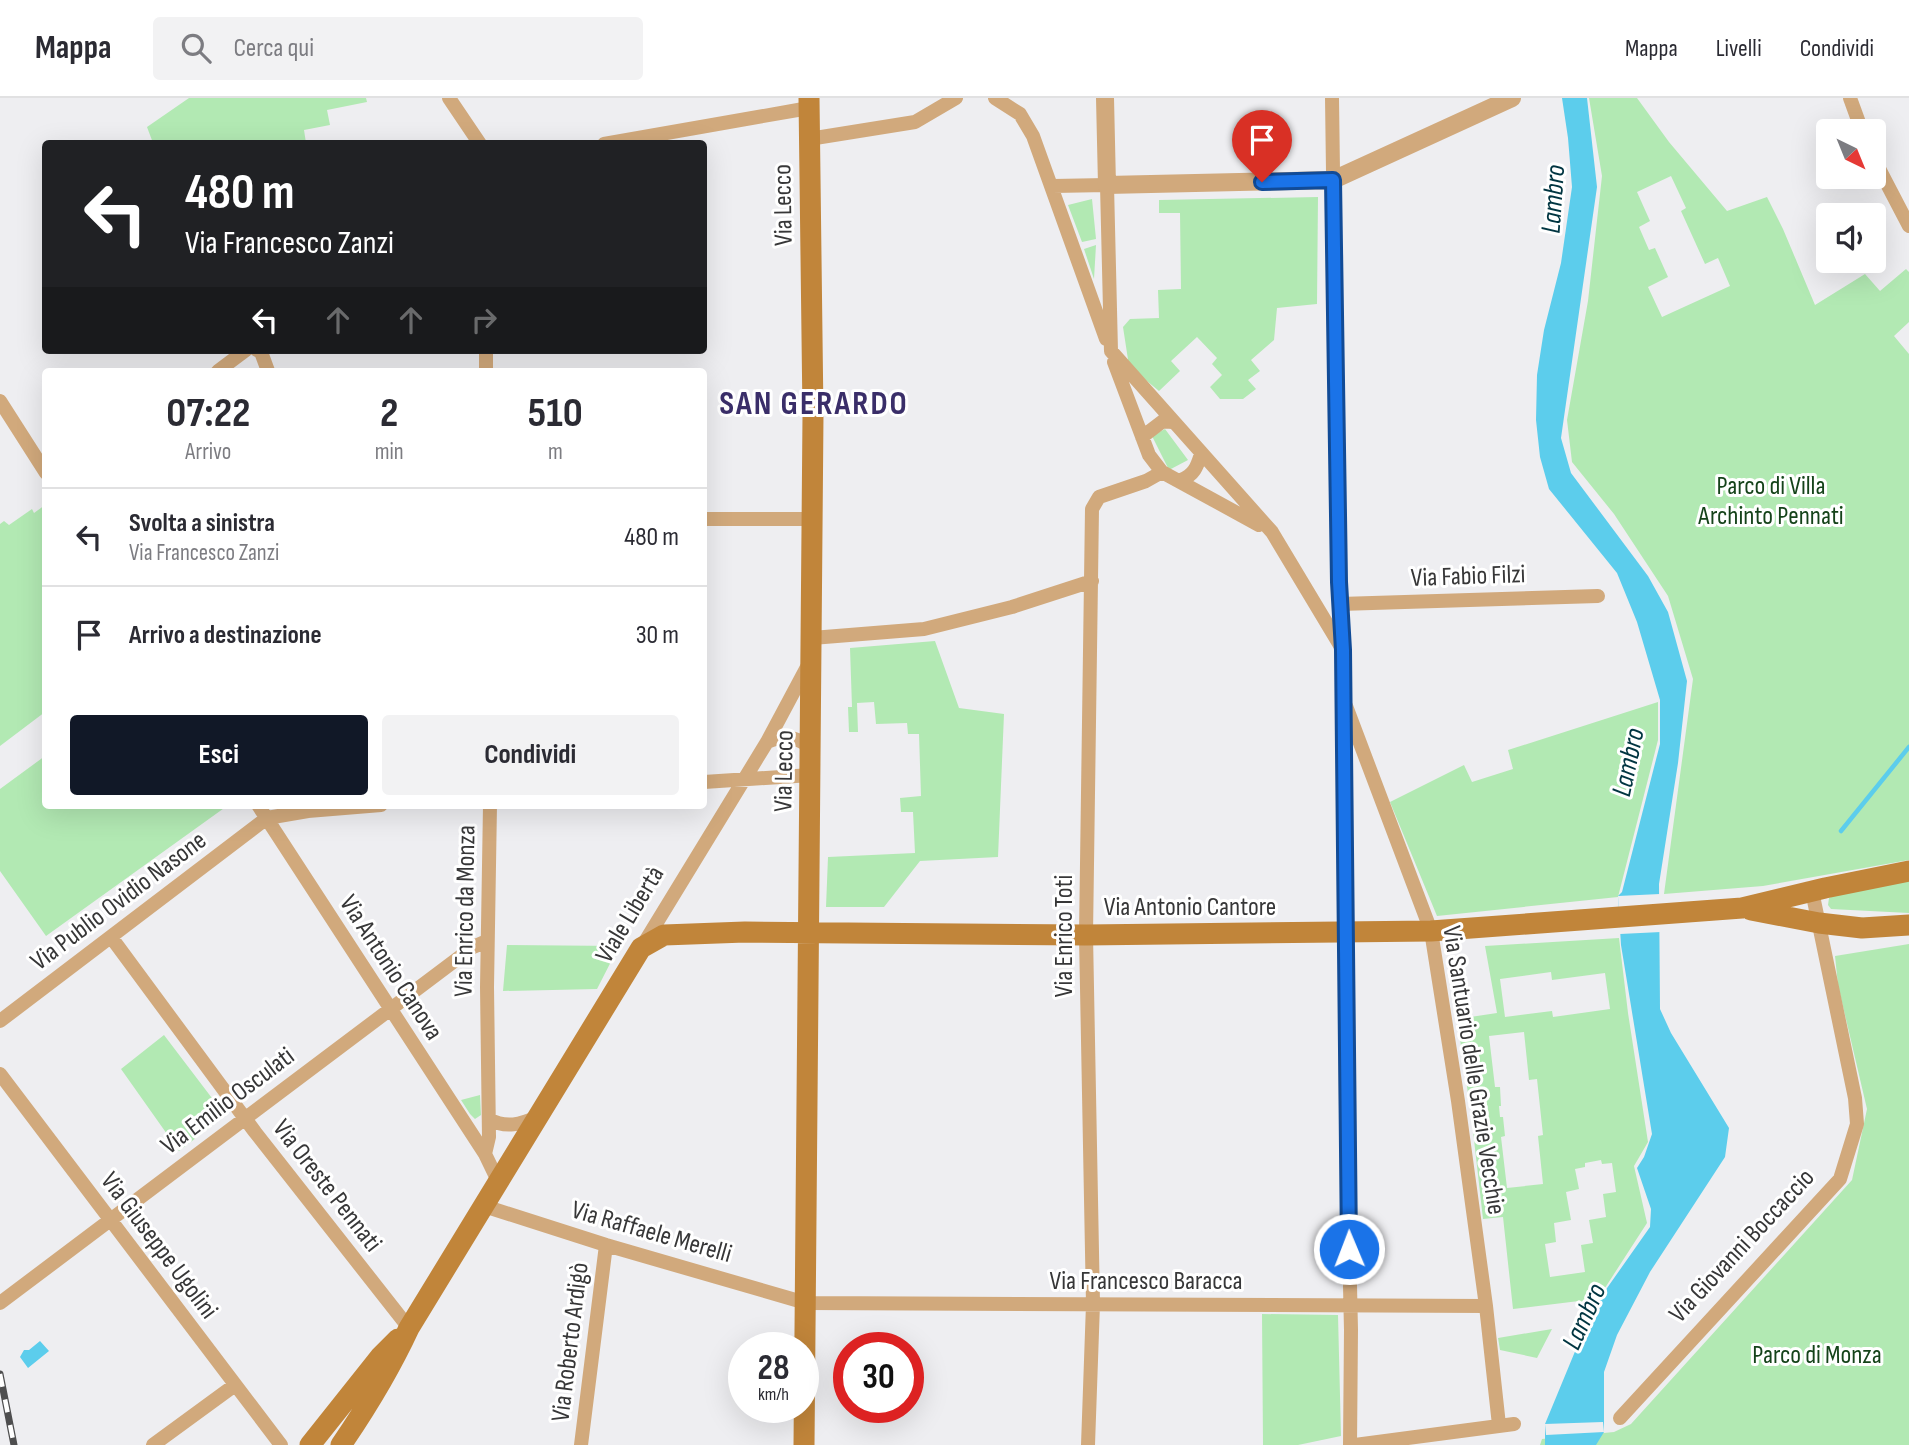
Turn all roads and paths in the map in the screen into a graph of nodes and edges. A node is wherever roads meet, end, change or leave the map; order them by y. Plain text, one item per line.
1 (449, 98) edge
2 (956, 98) edge
3 (995, 98) edge
4 (1105, 98) edge
5 (1332, 98) edge
6 (1512, 98) edge
7 (1850, 98) edge
8 (809, 103) edge
9 (1858, 119) edge
10 (809, 139) junction
11 (477, 140) edge
12 (624, 140) edge
13 (1333, 180) junction
14 (1886, 182) edge
15 (1107, 185) junction
16 (1053, 186) junction
17 (1909, 226) edge
18 (1111, 351) junction
19 (241, 354) edge
20 (222, 368) edge
21 (0, 401) edge
22 (1172, 422) junction
23 (1142, 437) junction
24 (1200, 454) junction
25 (42, 468) edge
26 (1162, 472) junction
27 (1181, 480) junction
28 (707, 519) edge
29 (813, 519) junction
30 (1272, 532) junction
31 (1093, 581) junction
32 (1598, 596) dead end
33 (1340, 604) junction
34 (812, 647) junction
35 (1343, 650) junction
36 (1342, 695) junction
37 (767, 741) junction
38 (811, 747) junction
39 (811, 775) junction
40 (744, 779) junction
41 (707, 782) edge
42 (261, 809) edge
43 (333, 809) edge
44 (490, 809) edge
45 (267, 818) junction
46 (1909, 871) edge
47 (1812, 891) junction
48 (1742, 908) junction
49 (1819, 923) junction
50 (1909, 925) edge
51 (1431, 930) junction
52 (810, 933) junction
53 (1345, 933) junction
54 (1086, 935) junction
55 (111, 937) junction
56 (487, 941) junction
57 (640, 948) junction
58 (389, 1009) junction
59 (0, 1021) edge
60 (0, 1074) edge
61 (540, 1116) junction
62 (244, 1118) junction
63 (489, 1119) junction
64 (485, 1154) junction
65 (499, 1183) junction
66 (484, 1206) junction
67 (111, 1220) junction
68 (606, 1245) junction
69 (0, 1303) edge
70 (806, 1303) junction
71 (1093, 1304) junction
72 (1350, 1305) junction
73 (1486, 1306) junction
74 (409, 1328) junction
75 (235, 1385) junction
76 (1620, 1418) dead end
77 (153, 1445) edge
78 (281, 1445) edge
79 (310, 1445) edge
80 (341, 1445) edge
81 (581, 1445) edge
82 (804, 1445) edge
83 (1088, 1445) edge
84 (1350, 1445) edge
85 (1355, 1445) edge

1 - 11 street
2 - 10 street
3 - 16 street
4 - 15 street
5 - 13 street
6 - 13 street
7 - 9 street
8 - 10 main road, Via Lecco
8 - 12 street
10 - 29 main road, Via Lecco
13 - 15 street
13 - 33 street
14 - 17 street
15 - 16 street
15 - 18 street
16 - 18 street
18 - 22 street
18 - 23 street
19 - 20 street
21 - 25 street
22 - 23 street
22 - 24 street
23 - 26 street
24 - 27 street
24 - 30 street
26 - 27 street
26 - 31 street, Via Enrico Toti
27 - 30 street
28 - 29 street
29 - 34 main road, Via Lecco
30 - 35 street
31 - 34 street
31 - 54 street, Via Enrico Toti
32 - 33 street, Via Fabio Filzi
33 - 35 street
34 - 37 street, Viale Libertà
34 - 38 main road, Via Lecco
35 - 36 street
36 - 51 street, Via Santuario delle Grazie Vecchie
36 - 53 street
37 - 38 street
37 - 40 street, Viale Libertà
38 - 39 main road, Via Lecco
39 - 40 street
39 - 52 main road, Via Lecco
40 - 41 street
40 - 57 street, Viale Libertà
42 - 45 street, Via Antonio Canova
43 - 45 street
44 - 56 street, Via Enrico da Monza
45 - 55 street, Via Publio Ovidio Nasone
45 - 58 street, Via Antonio Canova
46 - 47 main road
47 - 48 main road
47 - 49 street, Via Giovanni Boccaccio
48 - 49 main road
48 - 51 main road, Via Antonio Cantore
49 - 50 main road
49 - 76 street, Via Giovanni Boccaccio
51 - 53 main road, Via Antonio Cantore
51 - 73 street, Via Santuario delle Grazie Vecchie
52 - 54 main road, Via Antonio Cantore
52 - 57 main road, Via Antonio Cantore
52 - 70 main road, Via Lecco
53 - 54 main road, Via Antonio Cantore
53 - 72 street
54 - 71 street, Via Enrico Toti
55 - 59 street, Via Publio Ovidio Nasone
55 - 62 street, Via Oreste Pennati
56 - 58 street, Via Emilio Osculati
56 - 63 street, Via Enrico da Monza
57 - 61 main road, Viale Libertà
58 - 62 street, Via Emilio Osculati
58 - 64 street, Via Antonio Canova
60 - 67 street, Via Giuseppe Ugolini
61 - 63 street
61 - 65 main road, Viale Libertà
62 - 67 street, Via Emilio Osculati
62 - 74 street, Via Oreste Pennati
63 - 64 street, Via Enrico da Monza
64 - 65 street
65 - 66 main road, Viale Libertà
66 - 68 street, Via Raffaele Merelli
66 - 74 main road, Viale Libertà
67 - 69 street, Via Emilio Osculati
67 - 75 street, Via Giuseppe Ugolini
68 - 70 street, Via Raffaele Merelli
68 - 81 street, Via Roberto Ardigò
70 - 71 street, Via Francesco Baracca
70 - 82 main road, Via Lecco
71 - 72 street, Via Francesco Baracca
71 - 83 street, Via Enrico Toti
72 - 73 street, Via Francesco Baracca
72 - 84 street
73 - 85 street, Via Santuario delle Grazie Vecchie
74 - 79 main road, Viale Libertà
74 - 80 main road, Viale Libertà
75 - 77 street
75 - 78 street, Via Giuseppe Ugolini

